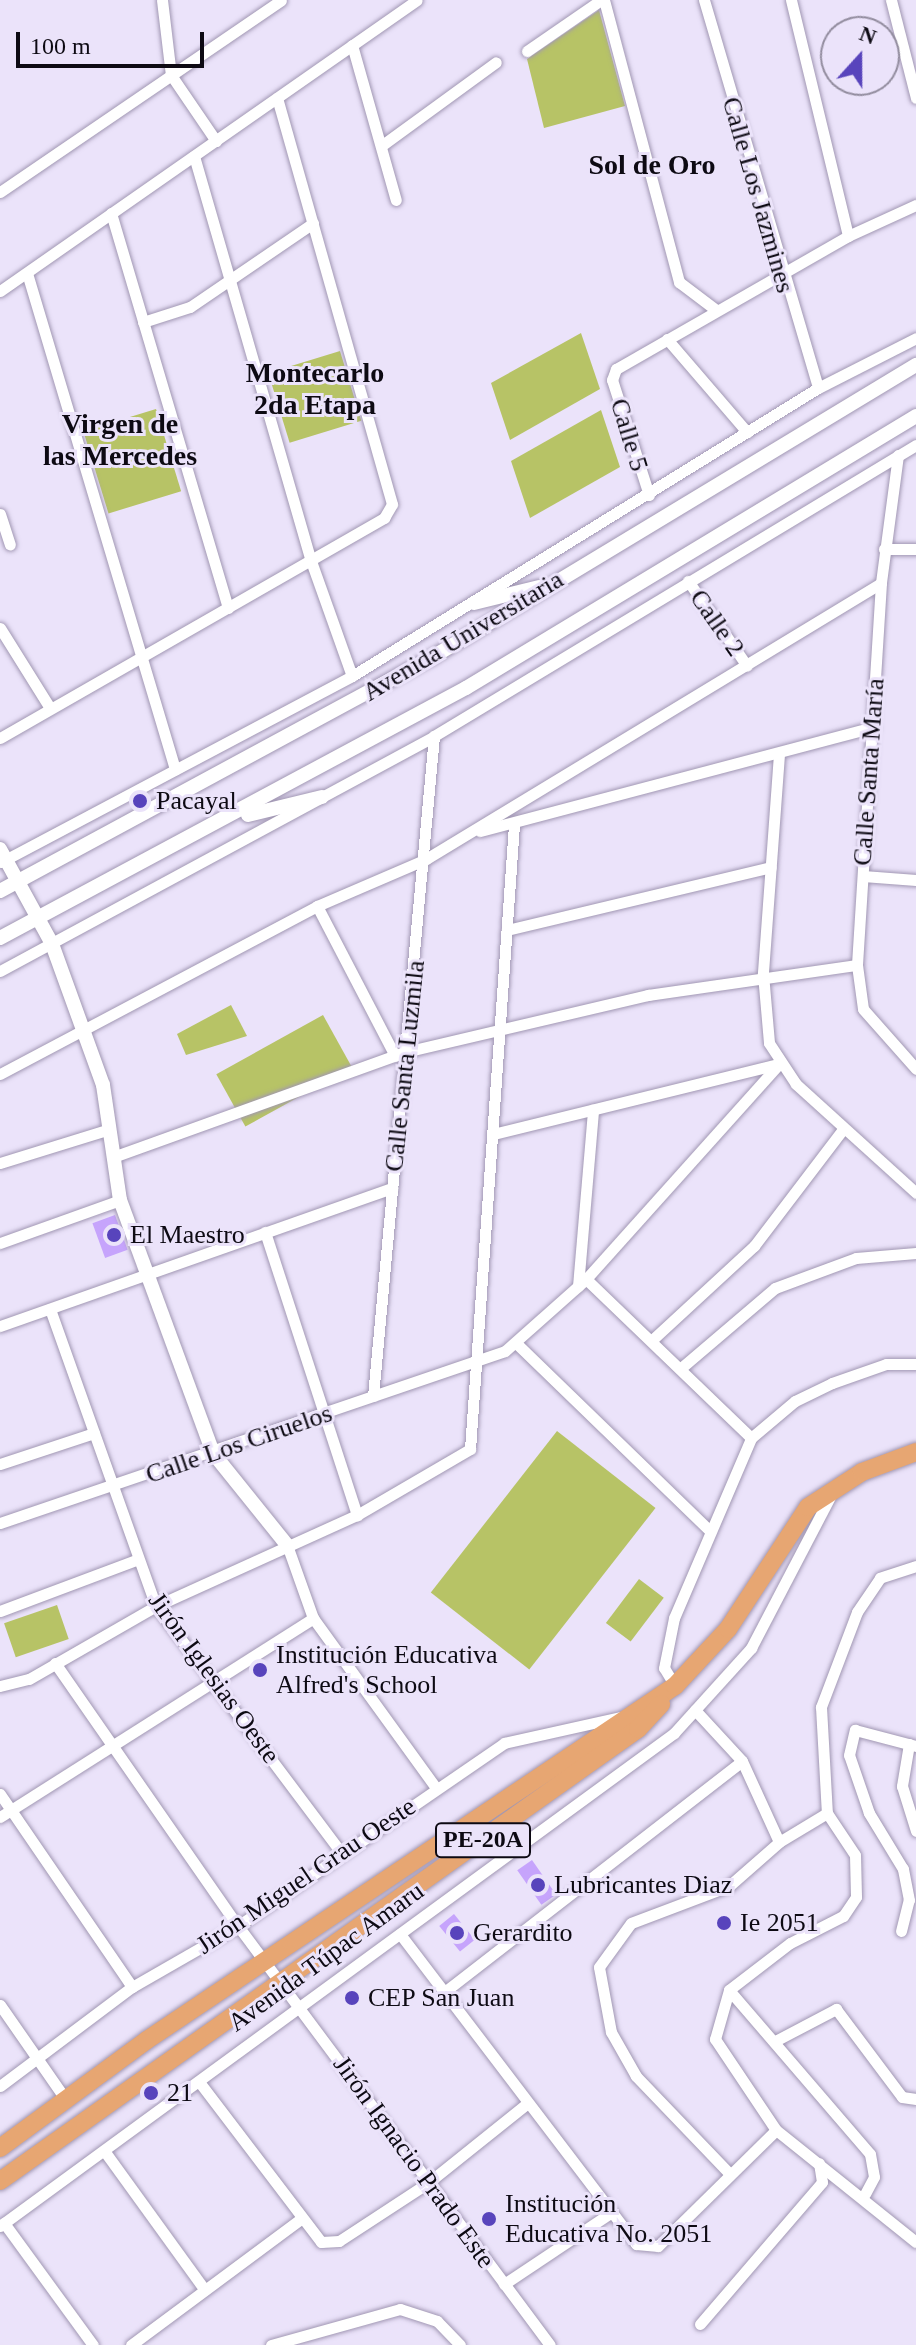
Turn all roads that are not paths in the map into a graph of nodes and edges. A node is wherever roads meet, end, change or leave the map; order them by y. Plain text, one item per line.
1 (162, 0) edge
2 (281, 0) edge
3 (417, 0) edge
4 (602, 0) edge
5 (704, 0) edge
6 (791, 0) edge
7 (891, 0) edge
8 (399, 6) edge
9 (352, 45) junction
10 (527, 51) dead end
11 (496, 62) dead end
12 (171, 75) junction
13 (277, 98) junction
14 (916, 98) edge
15 (216, 141) junction
16 (381, 146) junction
17 (194, 156) junction
18 (0, 192) edge
19 (396, 200) dead end
20 (916, 205) edge
21 (111, 213) junction
22 (313, 223) junction
23 (848, 236) junction
24 (27, 273) junction
25 (779, 274) junction
26 (230, 281) junction
27 (1, 290) edge
28 (716, 310) junction
29 (143, 322) junction
30 (916, 338) edge
31 (667, 339) junction
32 (916, 365) edge
33 (818, 388) junction
34 (916, 416) edge
35 (747, 432) junction
36 (916, 445) edge
37 (898, 455) junction
38 (649, 495) junction
39 (0, 514) edge
40 (10, 544) dead end
41 (884, 549) junction
42 (916, 549) edge
43 (311, 561) junction
44 (688, 581) junction
45 (881, 583) junction
46 (551, 584) junction
47 (474, 603) junction
48 (228, 608) junction
49 (0, 628) edge
50 (141, 657) junction
51 (747, 666) junction
52 (352, 676) junction
53 (50, 708) junction
54 (873, 727) junction
55 (434, 736) junction
56 (0, 738) edge
57 (779, 754) junction
58 (175, 769) junction
59 (322, 797) junction
60 (224, 821) junction
61 (514, 825) junction
62 (471, 833) junction
63 (2, 857) edge
64 (426, 859) junction
65 (771, 867) junction
66 (863, 876) junction
67 (916, 880) edge
68 (19, 881) junction
69 (0, 891) edge
70 (317, 906) junction
71 (39, 918) junction
72 (507, 930) junction
73 (0, 938) edge
74 (52, 944) junction
75 (857, 965) junction
76 (0, 971) edge
77 (763, 974) junction
78 (501, 1029) junction
79 (84, 1033) junction
80 (400, 1054) junction
81 (779, 1064) junction
82 (916, 1069) edge
83 (0, 1074) edge
84 (593, 1110) junction
85 (844, 1128) junction
86 (110, 1129) junction
87 (493, 1134) junction
88 (113, 1157) junction
89 (0, 1163) edge
90 (392, 1188) junction
91 (916, 1193) edge
92 (120, 1200) junction
93 (265, 1232) junction
94 (0, 1243) edge
95 (916, 1253) edge
96 (147, 1276) junction
97 (582, 1283) junction
98 (50, 1309) junction
99 (0, 1326) edge
100 (652, 1340) junction
101 (516, 1343) junction
102 (476, 1360) junction
103 (916, 1364) edge
104 (681, 1368) junction
105 (373, 1396) junction
106 (325, 1415) junction
107 (94, 1433) junction
108 (751, 1438) junction
109 (916, 1452) edge
110 (213, 1453) junction
111 (0, 1464) edge
112 (113, 1486) junction
113 (834, 1486) junction
114 (357, 1515) junction
115 (0, 1523) edge
116 (710, 1531) junction
117 (287, 1545) junction
118 (138, 1559) junction
119 (916, 1566) edge
120 (156, 1606) junction
121 (0, 1611) edge
122 (313, 1618) junction
123 (55, 1663) junction
124 (213, 1679) junction
125 (1, 1684) edge
126 (675, 1686) junction
127 (695, 1710) junction
128 (633, 1715) junction
129 (912, 1745) edge
130 (111, 1747) junction
131 (742, 1761) junction
132 (436, 1788) junction
133 (0, 1794) edge
134 (5, 1813) edge
135 (827, 1813) junction
136 (916, 1831) edge
137 (779, 1842) junction
138 (341, 1852) junction
139 (238, 1926) junction
140 (901, 1931) dead end
141 (400, 1934) junction
142 (264, 1960) junction
143 (279, 1979) junction
144 (132, 1987) junction
145 (729, 1990) junction
146 (443, 1993) junction
147 (0, 2005) edge
148 (299, 2007) junction
149 (777, 2040) junction
150 (37, 2055) junction
151 (200, 2083) junction
152 (0, 2086) edge
153 (916, 2099) edge
154 (66, 2100) junction
155 (525, 2105) junction
156 (776, 2130) junction
157 (0, 2148) edge
158 (105, 2152) junction
159 (819, 2163) junction
160 (727, 2171) junction
161 (0, 2181) edge
162 (429, 2182) junction
163 (865, 2194) junction
164 (609, 2214) junction
165 (302, 2218) junction
166 (2, 2225) edge
167 (916, 2242) edge
168 (504, 2284) junction
169 (205, 2290) junction
170 (700, 2324) dead end
171 (93, 2345) edge
172 (131, 2345) edge
173 (271, 2345) edge
174 (460, 2345) edge
175 (550, 2345) edge

1 - 12 street
2 - 12 street
3 - 8 street
4 - 10 street
4 - 28 street
5 - 25 street, Calle Los Jazmines
6 - 23 street
7 - 14 street
8 - 9 street
9 - 13 street
9 - 16 street
11 - 16 street
12 - 15 street
12 - 18 street
13 - 15 street
13 - 22 street
15 - 17 street
16 - 19 street
17 - 21 street
17 - 26 street
20 - 23 street
21 - 24 street
21 - 29 street
22 - 26 street
22 - 43 street
23 - 25 street
24 - 27 street
24 - 50 street
25 - 28 street
25 - 33 street, Calle Los Jazmines
26 - 29 street
26 - 43 street
28 - 31 street
29 - 48 street
30 - 33 street
31 - 35 street
31 - 38 street, Calle 5
32 - 46 street, Avenida Universitaria
33 - 35 street
34 - 60 street, Avenida Universitaria
35 - 38 street
36 - 37 street
37 - 41 street, Calle Santa María
37 - 44 street
38 - 47 street
39 - 40 street
41 - 42 street
41 - 45 street, Calle Santa María
43 - 48 street
43 - 52 street
44 - 51 street, Calle 2
44 - 55 street
45 - 51 street
45 - 54 street, Calle Santa María
46 - 47 street
46 - 68 street, Avenida Universitaria
47 - 52 street
48 - 50 street
49 - 53 street
50 - 53 street
50 - 58 street
51 - 62 street
52 - 58 street
53 - 56 street
54 - 57 street
54 - 66 street, Calle Santa María
55 - 59 street
55 - 64 street, Calle Santa Luzmila
57 - 61 street
57 - 65 street
58 - 63 street
59 - 60 street
59 - 74 street
60 - 71 street, Avenida Universitaria
61 - 62 street
61 - 72 street
62 - 64 street
63 - 68 street
64 - 70 street
64 - 80 street, Calle Santa Luzmila
65 - 72 street
65 - 77 street
66 - 67 street
66 - 75 street, Calle Santa María
68 - 69 street, Avenida Universitaria
68 - 71 street
70 - 79 street
70 - 80 street
71 - 73 street, Avenida Universitaria
71 - 74 street
72 - 78 street
74 - 76 street
74 - 79 street
75 - 77 street
75 - 82 street, Calle Santa María
77 - 78 street
77 - 81 street
78 - 80 street
78 - 87 street
79 - 83 street
79 - 86 street
80 - 88 street
80 - 90 street, Calle Santa Luzmila
81 - 84 street
81 - 85 street
81 - 97 street, Calle Los Ciruelos
84 - 87 street
84 - 97 street
85 - 91 street
85 - 100 street
86 - 88 street
86 - 89 street
87 - 102 street
88 - 92 street
90 - 93 street
90 - 105 street, Calle Santa Luzmila
92 - 94 street
92 - 96 street
93 - 96 street
93 - 106 street
95 - 104 street
96 - 98 street
96 - 110 street
97 - 100 street
97 - 101 street, Calle Los Ciruelos
98 - 99 street
98 - 107 street, Jirón Iglesias Oeste
100 - 104 street
101 - 102 street, Calle Los Ciruelos
101 - 116 street
102 - 105 street, Calle Los Ciruelos
102 - 114 street
103 - 108 street
104 - 108 street
105 - 106 street, Calle Los Ciruelos
106 - 110 street, Calle Los Ciruelos
106 - 114 street
107 - 111 street
107 - 112 street, Jirón Iglesias Oeste
108 - 116 street
109 - 113 highway, Avenida Túpac Amaru / PE-20A
110 - 112 street, Calle Los Ciruelos
110 - 117 street
112 - 115 street, Calle Los Ciruelos
112 - 118 street, Jirón Iglesias Oeste
113 - 126 highway, Avenida Túpac Amaru / PE-20A
113 - 127 street, Avenida Túpac Amaru
114 - 117 street
116 - 126 street
117 - 120 street
117 - 122 street
118 - 120 street, Jirón Iglesias Oeste
118 - 121 street
119 - 135 street
120 - 123 street
120 - 124 street, Jirón Iglesias Oeste
122 - 124 street
122 - 132 street
123 - 125 street
123 - 130 street, Jirón Ignacio Prado Este
124 - 130 street
124 - 138 street, Jirón Iglesias Oeste
126 - 128 highway, Avenida Túpac Amaru / PE-20A
126 - 143 highway, Avenida Túpac Amaru / PE-20A
127 - 131 street
127 - 141 street, Avenida Túpac Amaru
128 - 132 street, Jirón Miguel Grau Oeste
128 - 142 highway, Avenida Túpac Amaru / PE-20A
129 - 136 street
129 - 140 street
130 - 134 street
130 - 139 street, Jirón Ignacio Prado Este
131 - 137 street
131 - 146 street
132 - 138 street, Jirón Miguel Grau Oeste
133 - 134 street
134 - 144 street
135 - 137 street
135 - 145 street
137 - 160 street
138 - 139 street, Jirón Miguel Grau Oeste
139 - 142 street, Jirón Ignacio Prado Este
139 - 144 street, Jirón Miguel Grau Oeste
141 - 146 street
141 - 148 street, Avenida Túpac Amaru
142 - 143 street, Jirón Ignacio Prado Este
142 - 154 highway, Avenida Túpac Amaru / PE-20A
143 - 148 street, Jirón Ignacio Prado Este
143 - 161 highway, Avenida Túpac Amaru / PE-20A
144 - 150 street, Jirón Miguel Grau Oeste
145 - 149 street
145 - 156 street
146 - 155 street
147 - 150 street
148 - 151 street, Avenida Túpac Amaru
148 - 162 street, Jirón Ignacio Prado Este
149 - 153 street
149 - 163 street
150 - 152 street, Jirón Miguel Grau Oeste
150 - 154 street
151 - 158 street, Avenida Túpac Amaru
151 - 165 street
154 - 157 highway, Avenida Túpac Amaru / PE-20A
155 - 162 street
155 - 164 street
156 - 159 street
156 - 160 street
158 - 166 street, Avenida Túpac Amaru
158 - 169 street
159 - 163 street
159 - 170 street
160 - 164 street
162 - 165 street
162 - 168 street, Jirón Ignacio Prado Este
163 - 167 street
164 - 168 street
165 - 169 street
166 - 171 street
168 - 175 street, Jirón Ignacio Prado Este
169 - 172 street
173 - 174 street

